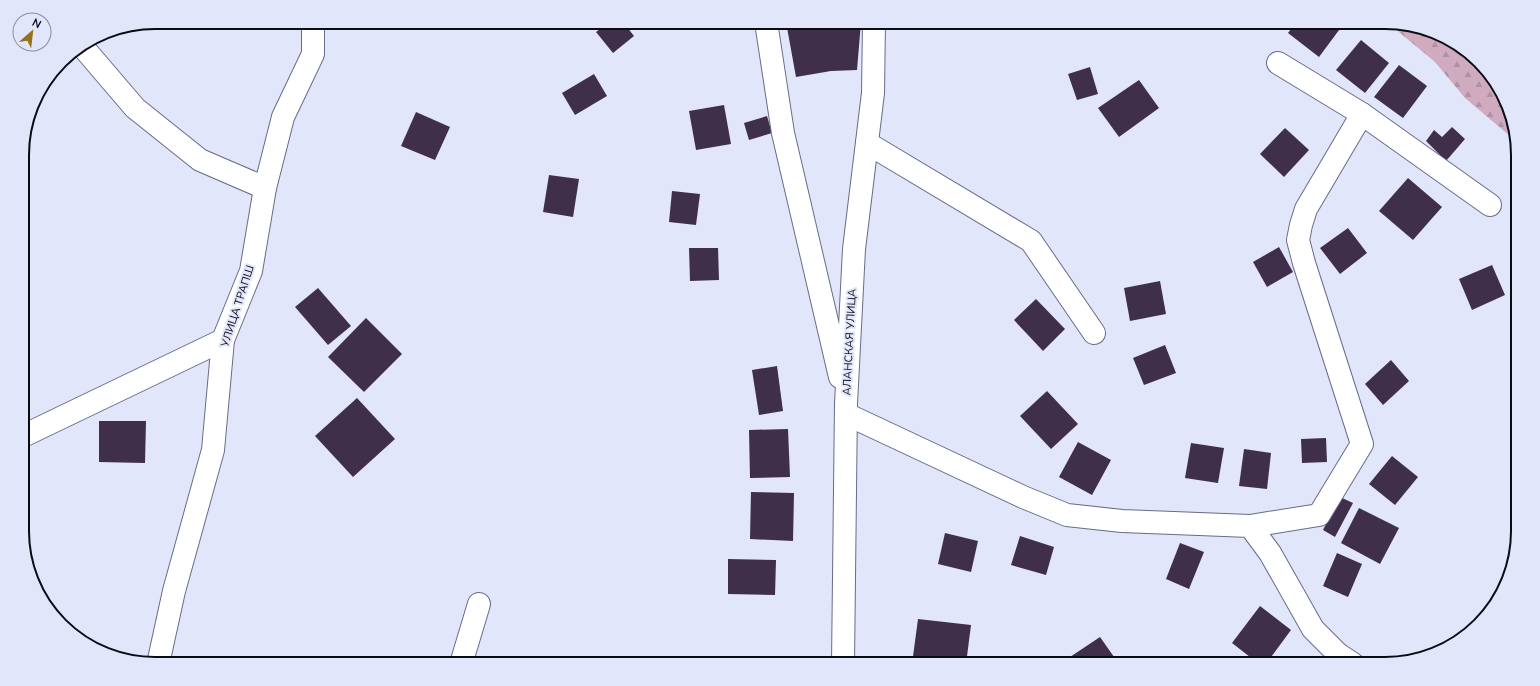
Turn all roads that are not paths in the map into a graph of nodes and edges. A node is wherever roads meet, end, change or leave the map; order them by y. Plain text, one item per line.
1 (313, 29) edge
2 (767, 29) edge
3 (874, 29) edge
4 (86, 50) edge
5 (1278, 63) dead end
6 (1362, 114) junction
7 (867, 143) junction
8 (265, 188) junction
9 (1490, 205) dead end
10 (1094, 333) dead end
11 (223, 340) junction
12 (846, 409) junction
13 (29, 433) edge
14 (1250, 526) junction
15 (479, 604) dead end
16 (160, 657) edge
17 (463, 657) edge
18 (843, 657) edge
19 (1342, 657) edge

1 - 8 street, УЛИЦА ТРАПШ
2 - 12 street
3 - 7 street, АЛАНСКАЯ УЛИЦА
4 - 8 street
5 - 6 street
6 - 9 street
6 - 14 street
7 - 10 street
7 - 12 street, АЛАНСКАЯ УЛИЦА
8 - 11 street, УЛИЦА ТРАПШ
11 - 13 street
11 - 16 street, УЛИЦА ТРАПШ
12 - 14 street
12 - 18 street, АЛАНСКАЯ УЛИЦА
14 - 19 street
15 - 17 street

